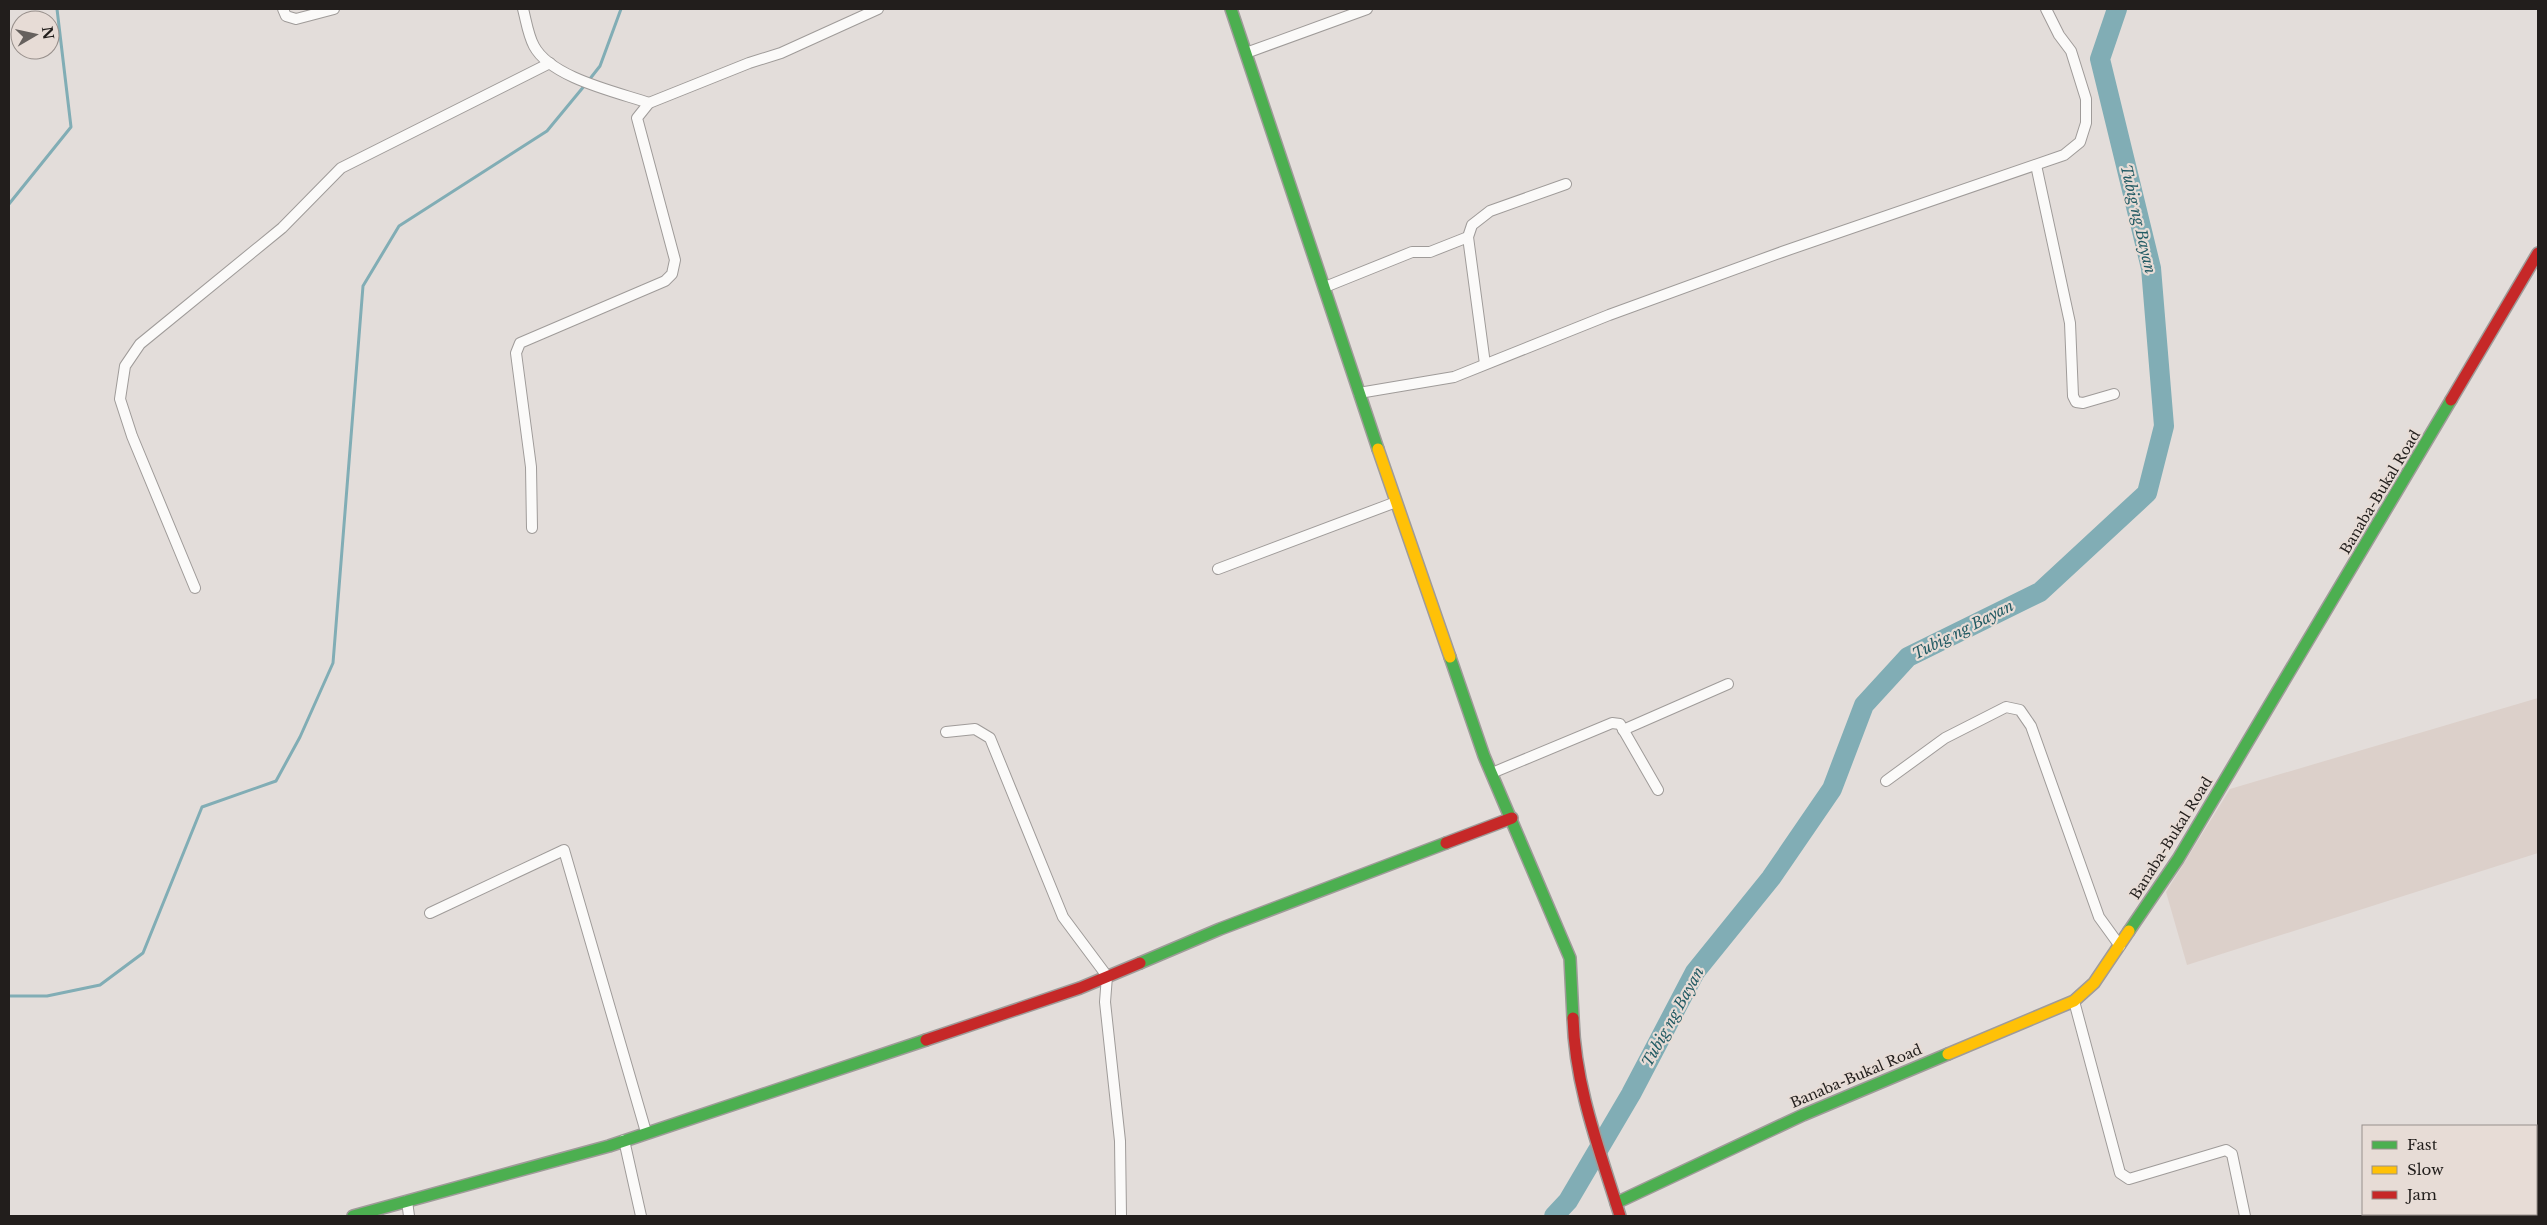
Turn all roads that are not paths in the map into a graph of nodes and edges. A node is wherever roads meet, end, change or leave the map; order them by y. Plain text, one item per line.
1 (283, 9) edge
2 (334, 9) edge
3 (523, 9) edge
4 (878, 9) edge
5 (1231, 9) edge
6 (1367, 9) edge
7 (2046, 9) edge
8 (1246, 53) junction
9 (550, 63) junction
10 (649, 103) junction
11 (2036, 165) junction
12 (1566, 184) dead end
13 (1468, 237) junction
14 (2538, 253) edge
15 (1325, 287) junction
16 (1485, 364) junction
17 (1359, 393) junction
18 (2114, 394) dead end
19 (1396, 502) junction
20 (532, 528) dead end
21 (1218, 568) dead end
22 (195, 588) dead end
23 (1728, 684) dead end
24 (1623, 730) junction
25 (946, 732) dead end
26 (1492, 773) junction
27 (1886, 781) dead end
28 (1658, 790) dead end
29 (1512, 818) junction
30 (430, 913) dead end
31 (2120, 946) junction
32 (1107, 976) junction
33 (2074, 1000) junction
34 (646, 1132) junction
35 (624, 1140) junction
36 (407, 1201) junction
37 (1616, 1203) junction
38 (353, 1216) edge
39 (409, 1216) edge
40 (641, 1216) edge
41 (1121, 1216) edge
42 (1620, 1216) edge
43 (2245, 1216) edge

1 - 2 street
3 - 9 street
4 - 10 street
5 - 8 street
6 - 8 street
7 - 11 street
8 - 15 street
9 - 10 street
9 - 22 street
10 - 20 street
11 - 16 street
11 - 18 street
12 - 13 street
13 - 15 street
13 - 16 street
14 - 31 street, Banaba-Bukal Road
15 - 17 street
16 - 17 street
17 - 19 street
19 - 21 street
19 - 26 street
23 - 24 street
24 - 26 street
24 - 28 street
25 - 32 street
26 - 29 street
27 - 31 street
29 - 32 street
29 - 37 street
30 - 34 street
31 - 33 street, Banaba-Bukal Road
32 - 34 street
32 - 41 street
33 - 37 street, Banaba-Bukal Road
33 - 43 street
34 - 35 street
35 - 36 street
35 - 40 street
36 - 38 street
36 - 39 street
37 - 42 street

